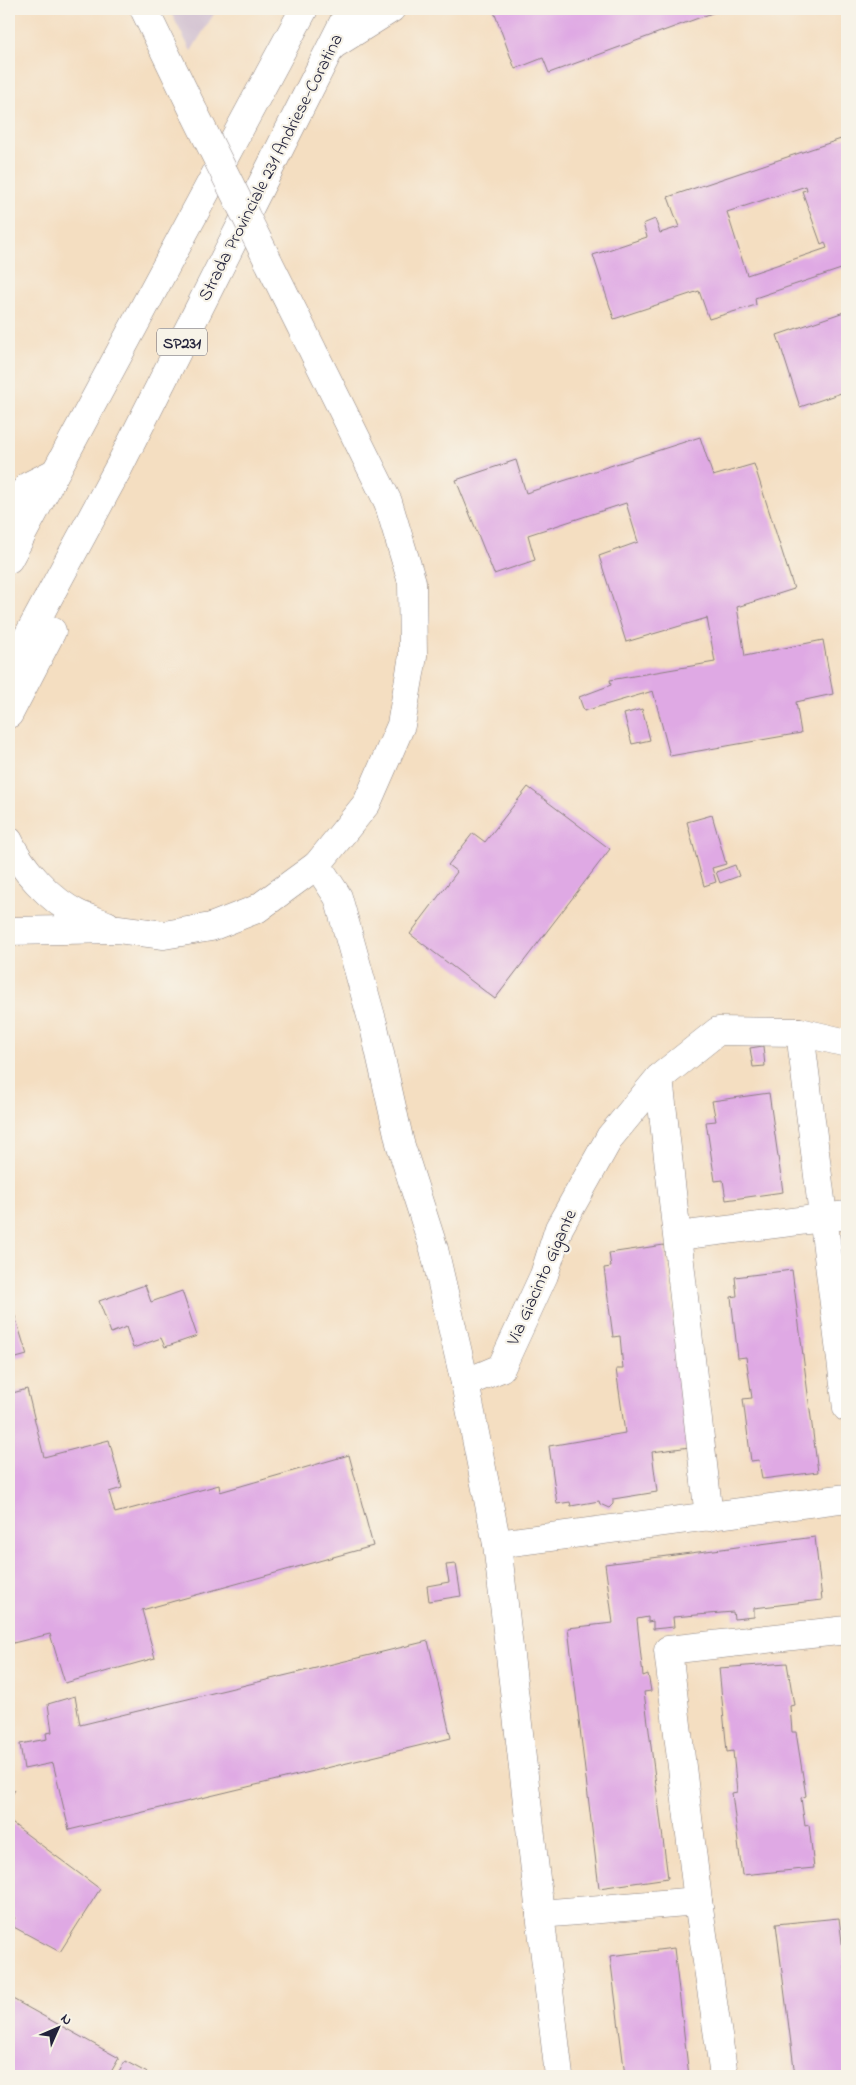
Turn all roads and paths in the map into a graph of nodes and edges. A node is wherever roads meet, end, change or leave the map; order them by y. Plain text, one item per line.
1 (144, 9) edge
2 (304, 9) edge
3 (350, 9) edge
4 (391, 9) edge
5 (330, 47) junction
6 (119, 467) junction
7 (56, 472) junction
8 (9, 512) edge
9 (9, 559) edge
10 (9, 671) edge
11 (9, 714) edge
12 (9, 840) edge
13 (317, 865) junction
14 (118, 929) junction
15 (9, 931) edge
16 (800, 1032) junction
17 (847, 1043) edge
18 (659, 1078) junction
19 (835, 1216) edge
20 (678, 1236) junction
21 (464, 1383) junction
22 (847, 1408) edge
23 (847, 1498) edge
24 (709, 1517) junction
25 (497, 1544) junction
26 (847, 1630) edge
27 (698, 1901) junction
28 (540, 1914) junction
29 (558, 2076) edge
30 (724, 2076) edge

1 - 13 main road, bridge
2 - 7 main road, SP231
3 - 5 main road, Strada Provinciale 231 Andriese-Coratina / SP231
4 - 5 main road
5 - 6 main road, Strada Provinciale 231 Andriese-Coratina / SP231
6 - 10 main road, Strada Provinciale 231 Andriese-Coratina / SP231
6 - 11 main road
7 - 8 main road
7 - 9 main road, SP231
12 - 14 main road
13 - 14 main road
13 - 21 main road
14 - 15 main road
16 - 17 main road, Via Giacinto Gigante
16 - 18 main road, Via Giacinto Gigante
16 - 19 main road
18 - 20 main road
18 - 21 main road, Via Giacinto Gigante
19 - 20 main road
19 - 22 main road
20 - 24 main road
21 - 25 main road
23 - 24 main road
24 - 25 main road
25 - 28 main road
26 - 27 main road
27 - 28 main road
27 - 30 main road
28 - 29 main road

